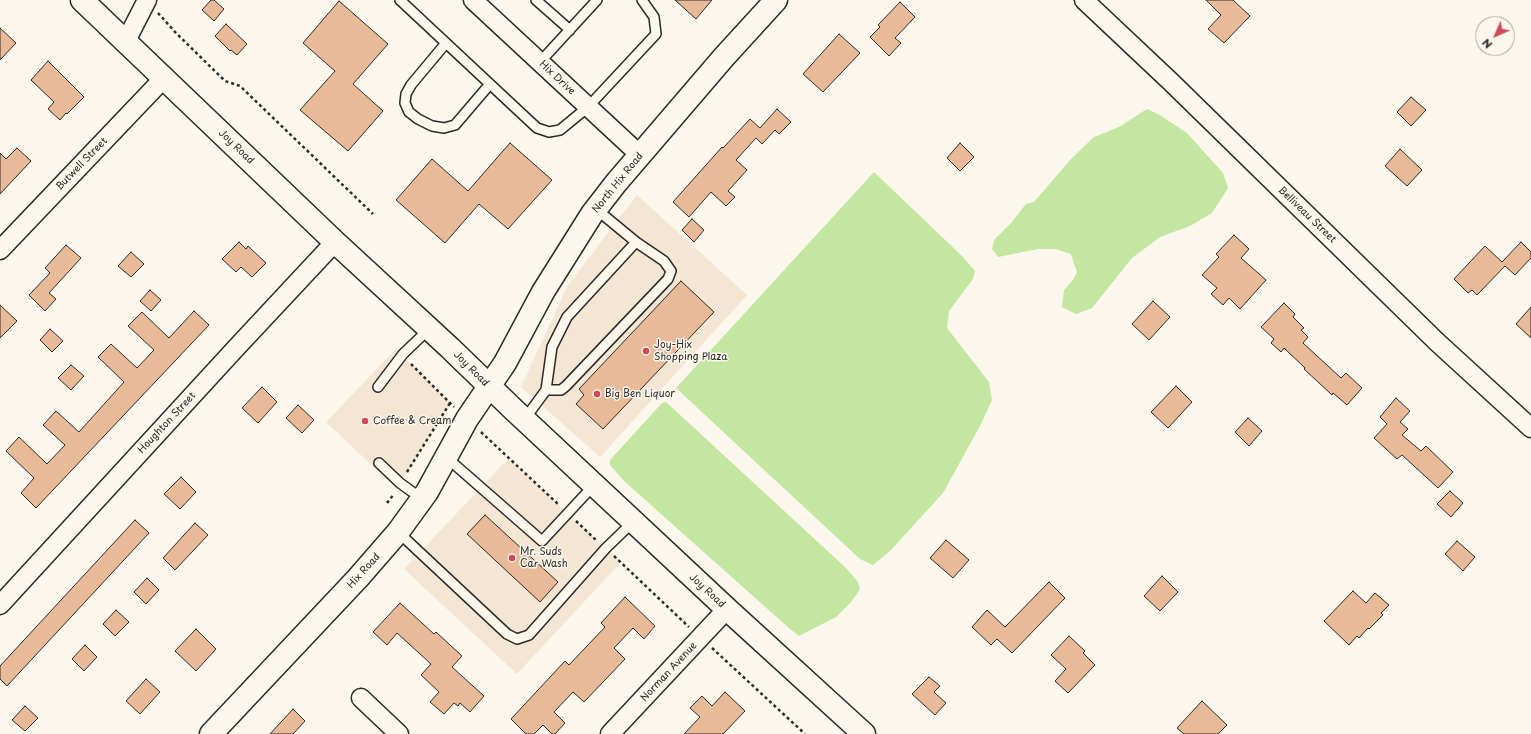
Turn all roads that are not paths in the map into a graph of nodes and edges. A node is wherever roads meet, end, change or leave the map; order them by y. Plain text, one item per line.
1 (82, 0) edge
2 (400, 0) edge
3 (473, 0) edge
4 (536, 0) edge
5 (597, 0) edge
6 (642, 0) edge
7 (776, 0) edge
8 (1084, 0) edge
9 (151, 5) edge
10 (570, 30) junction
11 (126, 41) junction
12 (446, 43) junction
13 (540, 62) junction
14 (164, 78) junction
15 (490, 84) junction
16 (588, 107) junction
17 (640, 155) junction
18 (596, 209) junction
19 (335, 242) junction
20 (636, 242) junction
21 (0, 250) edge
22 (429, 329) junction
23 (489, 386) junction
24 (378, 387) dead end
25 (546, 390) junction
26 (524, 420) junction
27 (1531, 428) edge
28 (446, 457) junction
29 (379, 463) dead end
30 (594, 485) junction
31 (422, 499) junction
32 (633, 522) junction
33 (398, 532) junction
34 (0, 604) edge
35 (727, 609) junction
36 (361, 698) dead end
37 (211, 734) edge
38 (399, 734) edge
39 (610, 734) edge
40 (864, 734) edge

1 - 11 street, Joy Road
2 - 12 lane
3 - 13 street, Hix Drive
4 - 10 lane
5 - 10 lane
6 - 16 lane
7 - 17 street, North Hix Road
8 - 27 street, Belliveau Street
9 - 11 street
10 - 13 lane
11 - 14 street, Joy Road
12 - 15 lane
12 - 15 lane
13 - 16 street, Hix Drive
14 - 19 street, Joy Road
14 - 21 street, Butwell Street
15 - 16 lane
16 - 17 street, Hix Drive
17 - 18 street, North Hix Road
18 - 20 lane
18 - 23 street, North Hix Road
19 - 22 street, Joy Road
19 - 34 street, Houghton Street
20 - 25 lane
20 - 25 lane
22 - 23 street, Joy Road
22 - 24 lane
23 - 26 street, Joy Road
23 - 28 street, Hix Road
25 - 26 lane
26 - 30 street, Joy Road
28 - 30 lane
28 - 31 street, Hix Road
29 - 31 lane
30 - 32 street, Joy Road
31 - 33 street, Hix Road
32 - 33 lane
32 - 35 street, Joy Road
33 - 37 street, Hix Road
35 - 39 street, Norman Avenue
35 - 40 street, Joy Road
36 - 38 street

